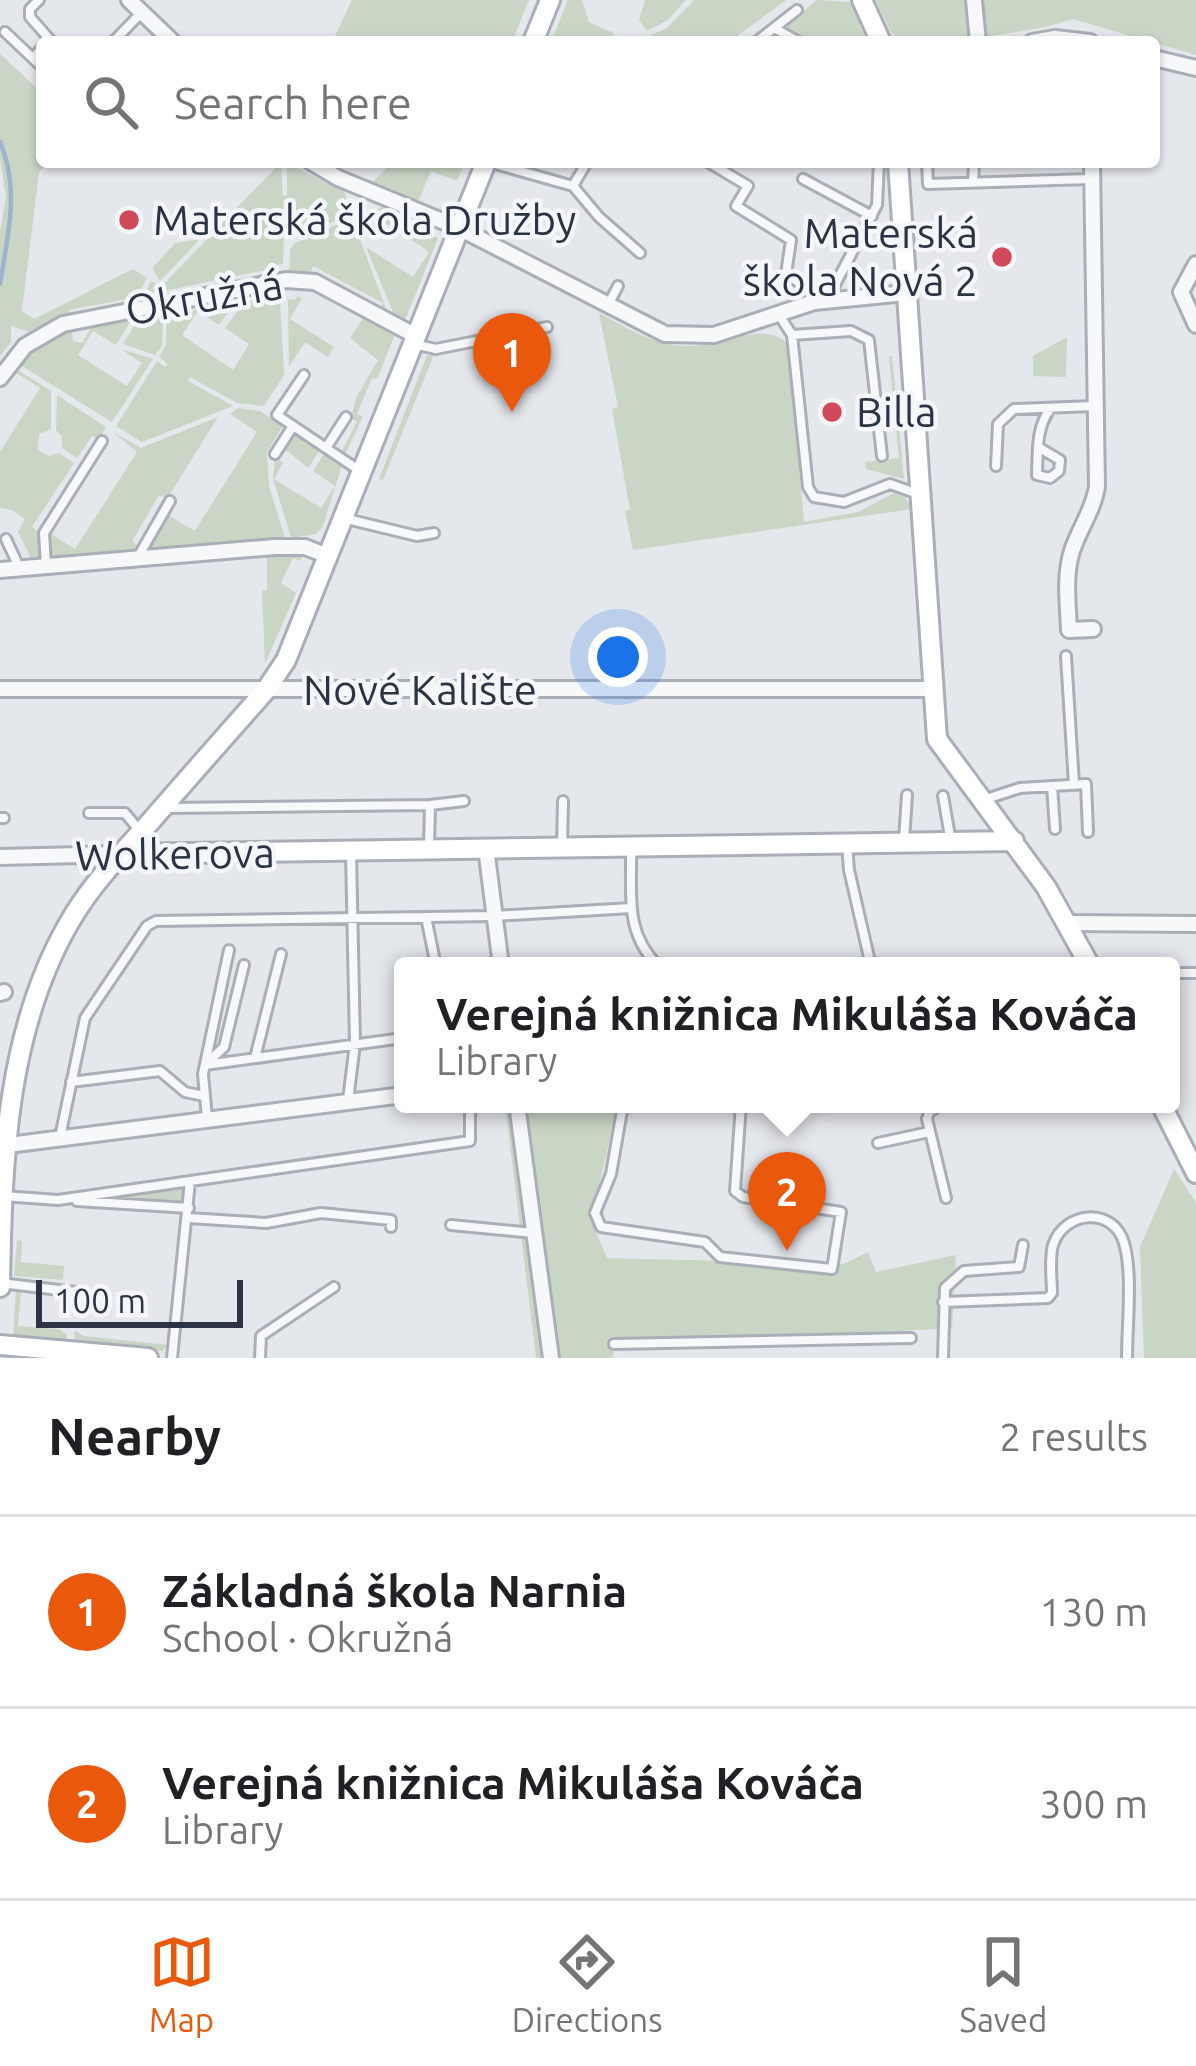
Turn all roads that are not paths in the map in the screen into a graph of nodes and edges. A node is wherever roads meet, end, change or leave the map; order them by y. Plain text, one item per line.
1 (39, 0) edge
2 (129, 0) edge
3 (550, 0) edge
4 (862, 0) edge
5 (974, 0) edge
6 (796, 10) dead end
7 (142, 12) junction
8 (774, 28) junction
9 (5, 32) dead end
10 (43, 36) edge
11 (119, 36) edge
12 (167, 36) edge
13 (535, 36) edge
14 (764, 36) edge
15 (788, 36) edge
16 (878, 36) edge
17 (977, 36) edge
18 (36, 55) edge
19 (33, 58) junction
20 (1160, 59) edge
21 (36, 61) edge
22 (1196, 68) edge
23 (321, 168) edge
24 (484, 168) edge
25 (508, 168) edge
26 (583, 168) edge
27 (718, 168) edge
28 (884, 168) edge
29 (886, 168) edge
30 (927, 168) edge
31 (974, 168) edge
32 (1091, 168) edge
33 (802, 179) dead end
34 (1092, 179) junction
35 (973, 183) junction
36 (573, 186) junction
37 (872, 216) junction
38 (459, 228) junction
39 (640, 253) dead end
40 (1192, 269) edge
41 (618, 286) dead end
42 (906, 293) junction
43 (821, 301) junction
44 (608, 306) junction
45 (778, 314) junction
46 (84, 320) junction
47 (1196, 326) edge
48 (547, 327) dead end
49 (792, 335) junction
50 (80, 337) dead end
51 (414, 340) junction
52 (304, 375) dead end
53 (0, 378) edge
54 (1096, 406) junction
55 (1051, 407) junction
56 (346, 417) dead end
57 (293, 426) junction
58 (102, 441) dead end
59 (326, 448) junction
60 (1038, 448) dead end
61 (275, 454) dead end
62 (882, 456) dead end
63 (996, 466) dead end
64 (362, 472) junction
65 (920, 495) junction
66 (170, 501) dead end
67 (343, 518) junction
68 (434, 533) dead end
69 (6, 539) dead end
70 (328, 556) junction
71 (137, 559) junction
72 (46, 566) junction
73 (20, 568) junction
74 (0, 570) edge
75 (1093, 629) dead end
76 (1066, 656) dead end
77 (0, 689) edge
78 (266, 689) junction
79 (933, 689) junction
80 (1074, 784) junction
81 (1052, 786) junction
82 (907, 795) dead end
83 (944, 796) dead end
84 (984, 799) junction
85 (464, 801) dead end
86 (562, 801) dead end
87 (430, 805) junction
88 (162, 808) junction
89 (89, 813) dead end
90 (1055, 829) dead end
91 (140, 832) junction
92 (1088, 832) dead end
93 (1014, 841) junction
94 (904, 842) junction
95 (951, 842) junction
96 (847, 843) junction
97 (631, 846) junction
98 (562, 847) junction
99 (486, 848) junction
100 (429, 849) junction
101 (351, 850) junction
102 (121, 854) junction
103 (0, 857) edge
104 (632, 908) junction
105 (494, 916) junction
106 (426, 917) junction
107 (353, 918) junction
108 (1068, 923) junction
109 (1196, 924) edge
110 (229, 950) dead end
111 (281, 954) dead end
112 (434, 957) edge
113 (500, 957) edge
114 (650, 957) edge
115 (870, 957) edge
116 (1085, 957) edge
117 (244, 965) dead end
118 (394, 1039) edge
119 (355, 1044) junction
120 (254, 1058) junction
121 (205, 1065) junction
122 (71, 1082) junction
123 (203, 1096) junction
124 (394, 1096) edge
125 (348, 1102) junction
126 (470, 1113) edge
127 (518, 1113) edge
128 (622, 1113) edge
129 (740, 1113) edge
130 (929, 1113) edge
131 (1166, 1113) edge
132 (207, 1118) junction
133 (929, 1132) junction
134 (60, 1139) junction
135 (878, 1144) dead end
136 (2, 1146) edge
137 (1196, 1173) edge
138 (190, 1181) junction
139 (1, 1196) edge
140 (946, 1198) dead end
141 (58, 1200) junction
142 (189, 1213) junction
143 (451, 1225) dead end
144 (391, 1227) dead end
145 (534, 1233) junction
146 (1023, 1245) dead end
147 (0, 1285) edge
148 (334, 1287) dead end
149 (76, 1292) dead end
150 (943, 1302) junction
151 (911, 1339) dead end
152 (766, 1341) junction
153 (614, 1345) dead end
154 (0, 1346) edge
155 (148, 1358) edge
156 (172, 1358) edge
157 (260, 1358) edge
158 (551, 1358) edge
159 (766, 1358) edge
160 (943, 1358) edge
161 (1127, 1358) edge

1 - 10 lane
2 - 7 street
3 - 13 street
4 - 16 street
5 - 17 street
6 - 8 lane
7 - 11 lane
7 - 12 street
8 - 14 lane
8 - 15 lane
9 - 19 lane
18 - 19 lane
19 - 21 lane
20 - 22 street
23 - 38 street
24 - 38 street
25 - 36 lane
26 - 36 lane
27 - 43 lane
28 - 37 lane
29 - 42 street
30 - 35 lane
31 - 35 lane
32 - 34 street
33 - 37 lane
34 - 35 lane
34 - 54 street
36 - 39 lane
37 - 43 lane
38 - 44 street
38 - 51 street
40 - 47 street
41 - 44 lane
42 - 43 street
42 - 65 street
43 - 45 street
44 - 45 street
45 - 49 lane
46 - 50 lane
46 - 51 street, Okružná
46 - 53 street, Okružná
48 - 51 lane
49 - 62 lane
49 - 65 lane
51 - 64 street
52 - 57 lane
54 - 55 lane
54 - 75 street
55 - 60 lane
55 - 63 lane
56 - 59 lane
57 - 59 lane
57 - 61 lane
58 - 72 lane
59 - 64 lane
64 - 67 street
65 - 79 street
66 - 71 lane
67 - 68 lane
67 - 70 street
69 - 73 lane
70 - 71 street
70 - 78 street
71 - 72 street
72 - 73 street
73 - 74 street
76 - 80 lane
77 - 78 street, Nové Kalište
78 - 79 street, Nové Kalište
78 - 88 street
79 - 84 street
80 - 81 lane
80 - 92 lane
81 - 84 lane
81 - 90 lane
82 - 94 lane
83 - 95 lane
84 - 93 street
85 - 87 lane, Wolkerova
86 - 98 lane
87 - 88 lane, Wolkerova
87 - 100 lane
88 - 91 street
89 - 91 lane
91 - 102 street
93 - 95 street, Wolkerova
93 - 108 street
94 - 95 street, Wolkerova
94 - 96 street, Wolkerova
96 - 97 street, Wolkerova
96 - 115 lane
97 - 98 street, Wolkerova
97 - 104 lane
98 - 99 street, Wolkerova
99 - 100 street, Wolkerova
99 - 105 street
100 - 101 street, Wolkerova
101 - 102 street, Wolkerova
101 - 107 lane
102 - 103 street, Wolkerova
102 - 136 street
104 - 105 lane, Wolkerova
104 - 114 lane
105 - 106 lane, Wolkerova
105 - 113 street
106 - 107 lane, Wolkerova
106 - 112 lane
107 - 119 lane
107 - 122 lane, Wolkerova
108 - 109 street
108 - 116 street
110 - 121 lane
111 - 120 lane
117 - 121 lane
118 - 119 lane
119 - 120 lane
119 - 125 lane
120 - 121 lane
121 - 123 lane
122 - 123 lane
122 - 134 lane
123 - 132 lane
124 - 125 street
125 - 132 street
126 - 138 lane
127 - 145 street
128 - 129 lane
130 - 133 lane
131 - 137 street
132 - 134 street
133 - 135 lane
133 - 140 lane
134 - 136 street
136 - 139 street
138 - 141 lane
138 - 142 lane
139 - 141 lane
139 - 147 street
141 - 142 lane
142 - 144 lane
142 - 156 lane
143 - 145 lane
145 - 158 street
146 - 150 lane
147 - 149 lane
148 - 157 lane
150 - 160 lane
150 - 161 lane
151 - 152 lane
152 - 153 lane
152 - 159 lane
154 - 155 street

